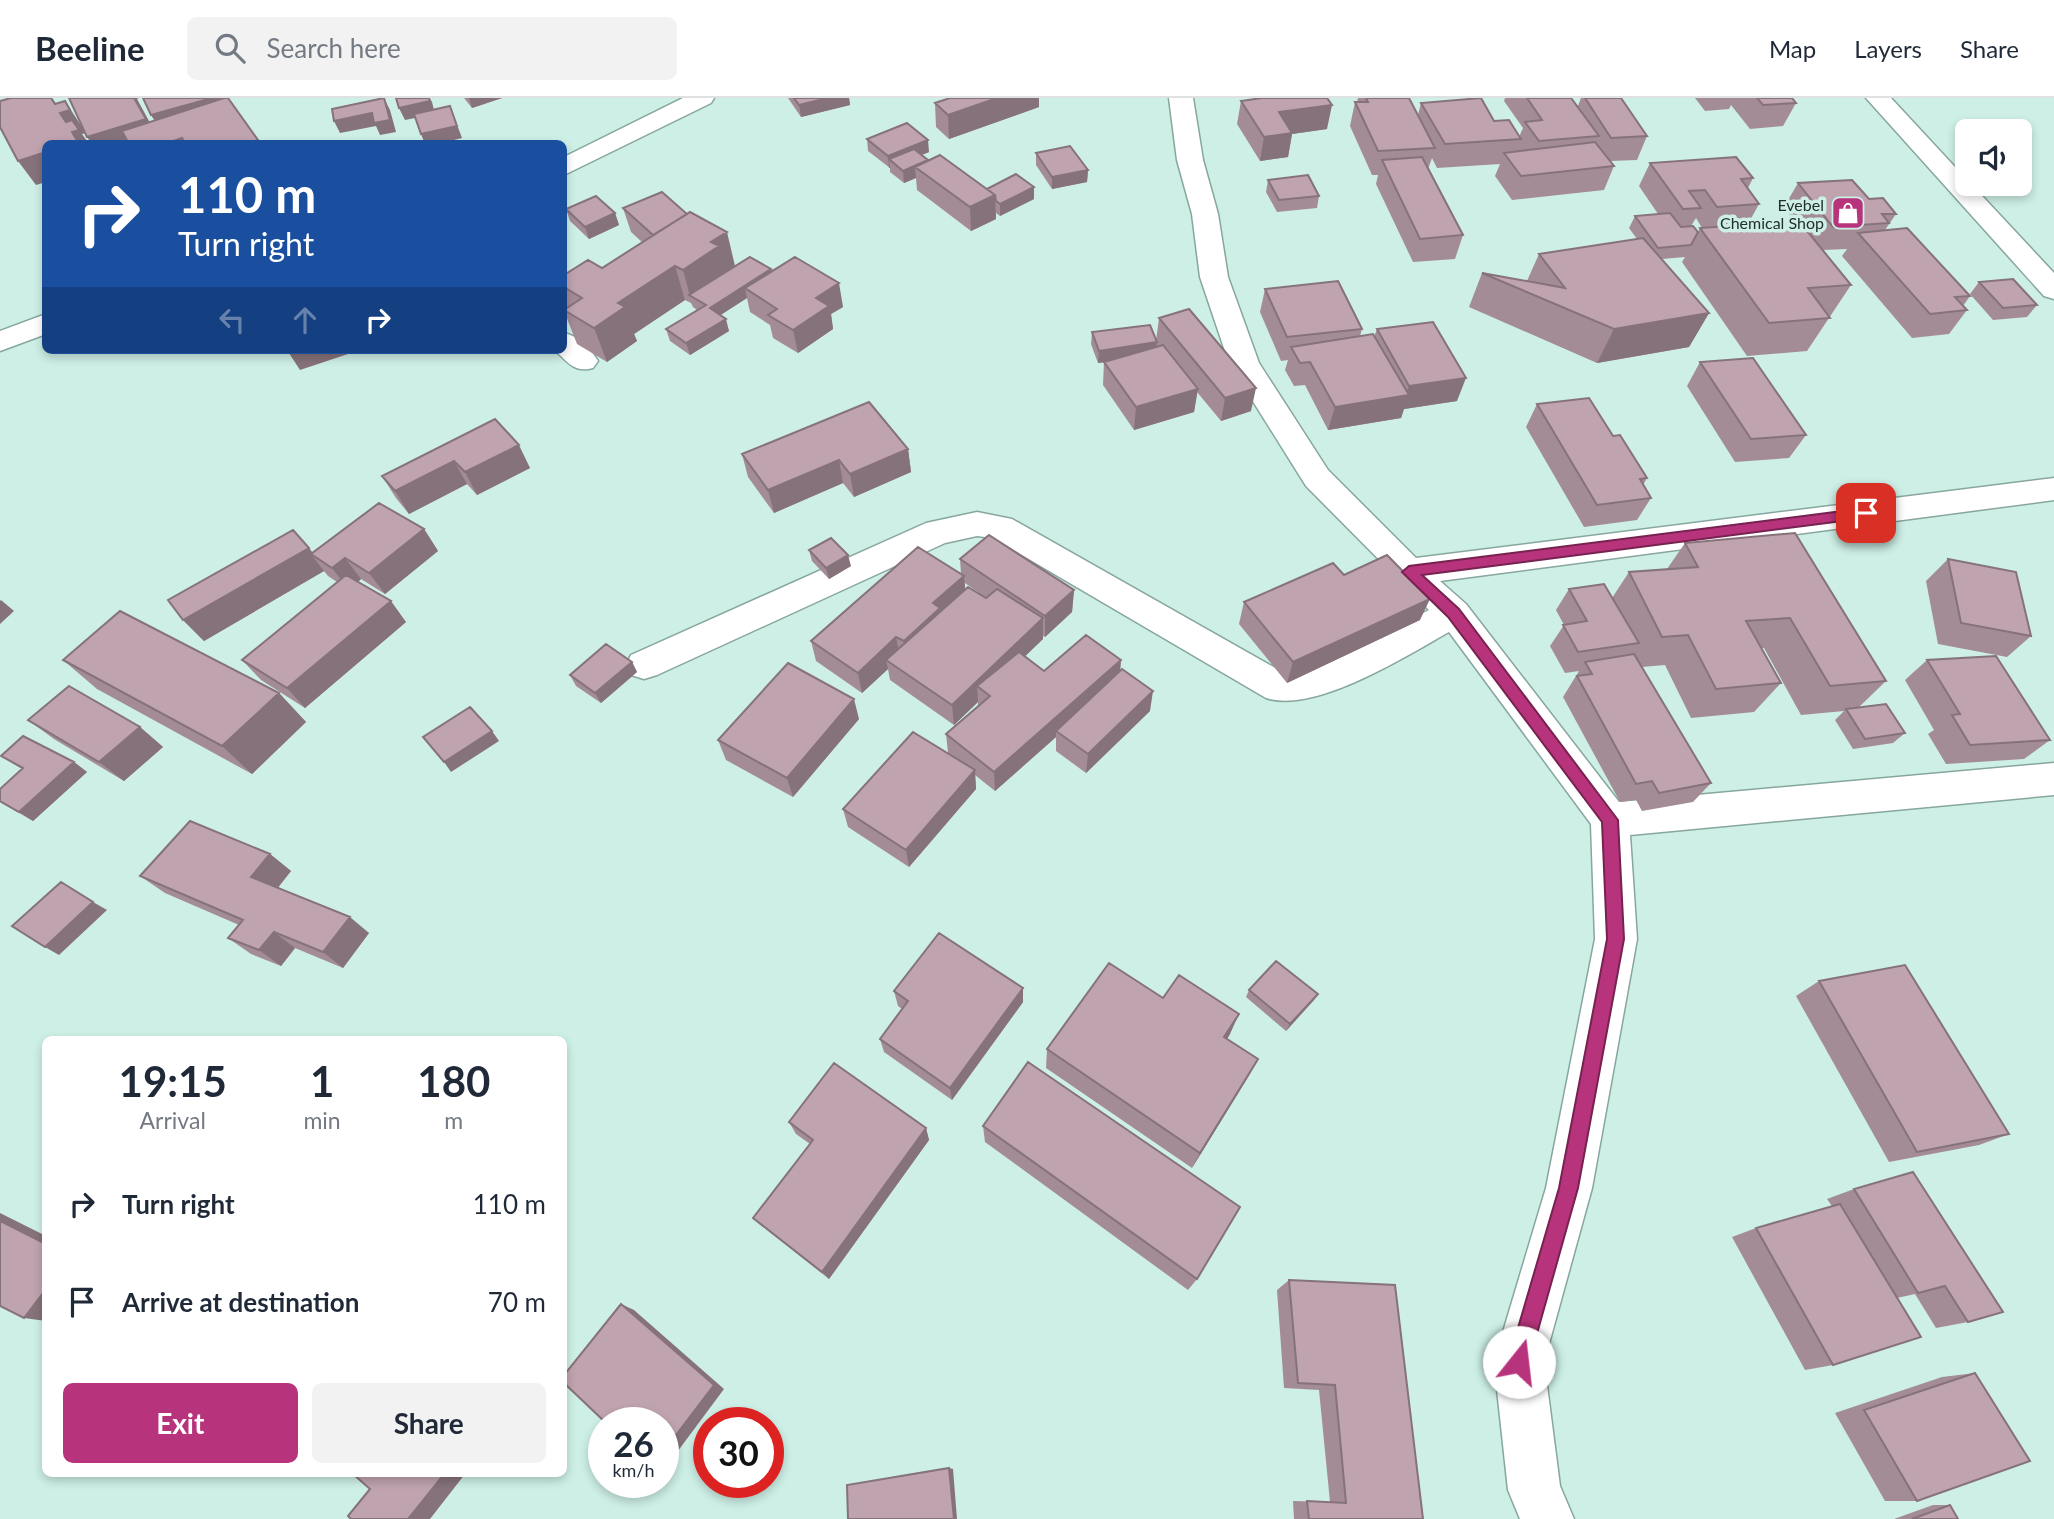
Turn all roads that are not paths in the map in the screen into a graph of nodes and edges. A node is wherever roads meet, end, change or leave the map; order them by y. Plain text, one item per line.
1 (702, 98) edge
2 (1181, 98) edge
3 (1878, 98) edge
4 (567, 166) edge
5 (2054, 290) edge
6 (42, 325) edge
7 (0, 342) edge
8 (2054, 489) edge
9 (1409, 572) junction
10 (1454, 613) junction
11 (644, 665) dead end
12 (2054, 779) edge
13 (1610, 820) junction
14 (1548, 1519) edge

1 - 4 street
2 - 9 street
3 - 5 street
6 - 7 street
8 - 9 street
9 - 10 street
10 - 11 street
10 - 13 street
12 - 13 street
13 - 14 street

